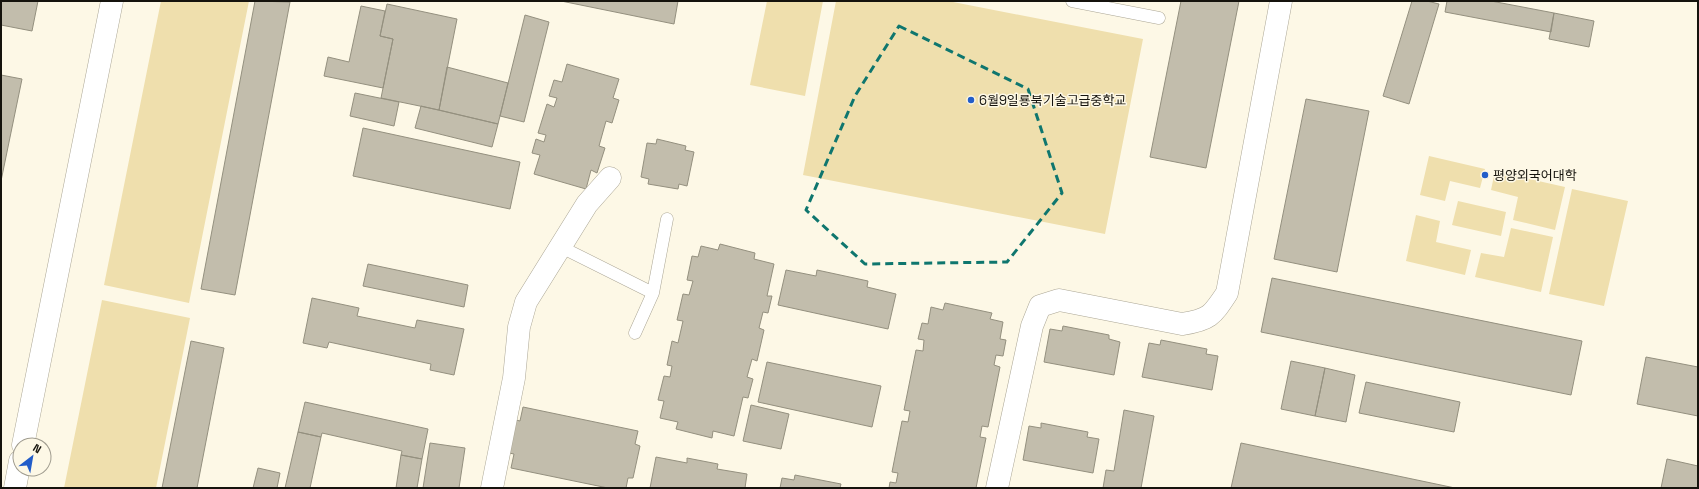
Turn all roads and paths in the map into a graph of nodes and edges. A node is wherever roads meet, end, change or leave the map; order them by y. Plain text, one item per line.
1 (112, 1) edge
2 (1072, 1) edge
3 (1281, 1) edge
4 (1159, 18) dead end
5 (610, 178) dead end
6 (667, 219) dead end
7 (561, 247) junction
8 (653, 293) junction
9 (635, 333) dead end
10 (25, 437) edge
11 (17, 477) edge
12 (15, 488) edge
13 (492, 488) edge
14 (997, 488) edge

1 - 10 street
2 - 4 lane
3 - 14 street
5 - 7 street
6 - 8 lane
7 - 8 lane
7 - 13 street
8 - 9 lane
11 - 12 street

